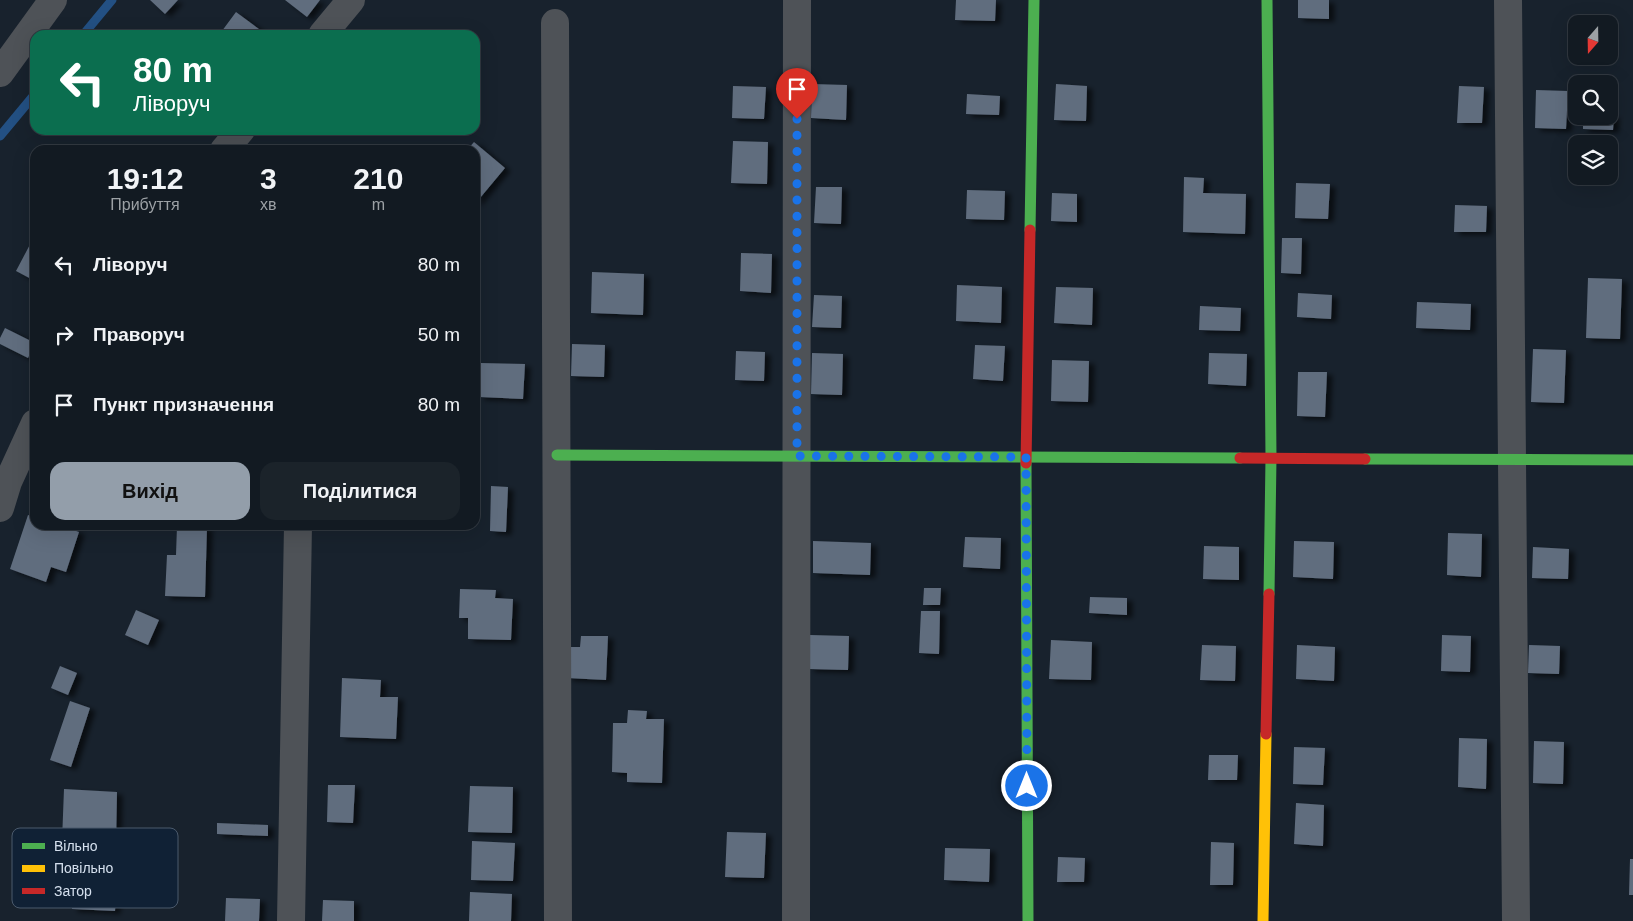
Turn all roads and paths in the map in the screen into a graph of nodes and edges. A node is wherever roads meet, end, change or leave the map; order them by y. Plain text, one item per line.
1 (53, 0) edge
2 (351, 0) edge
3 (797, 0) edge
4 (1034, 0) edge
5 (1267, 0) edge
6 (1508, 0) edge
7 (555, 23) dead end
8 (31, 30) edge
9 (326, 30) edge
10 (30, 32) edge
11 (0, 73) edge
12 (237, 135) edge
13 (228, 145) edge
14 (30, 434) edge
15 (557, 456) junction
16 (797, 456) junction
17 (1026, 457) junction
18 (1271, 458) junction
19 (1512, 459) junction
20 (1633, 460) edge
21 (0, 508) edge
22 (298, 530) edge
23 (291, 921) edge
24 (558, 921) edge
25 (796, 921) edge
26 (1028, 921) edge
27 (1263, 921) edge
28 (1516, 921) edge

1 - 8 street
2 - 9 street
3 - 16 street
4 - 17 street
5 - 18 street
6 - 19 street
7 - 15 street
10 - 11 street
12 - 13 street
14 - 21 street
15 - 16 street
15 - 24 street
16 - 17 street
16 - 25 street
17 - 18 street
17 - 26 street
18 - 19 street
18 - 27 street
19 - 20 street
19 - 28 street
22 - 23 street

